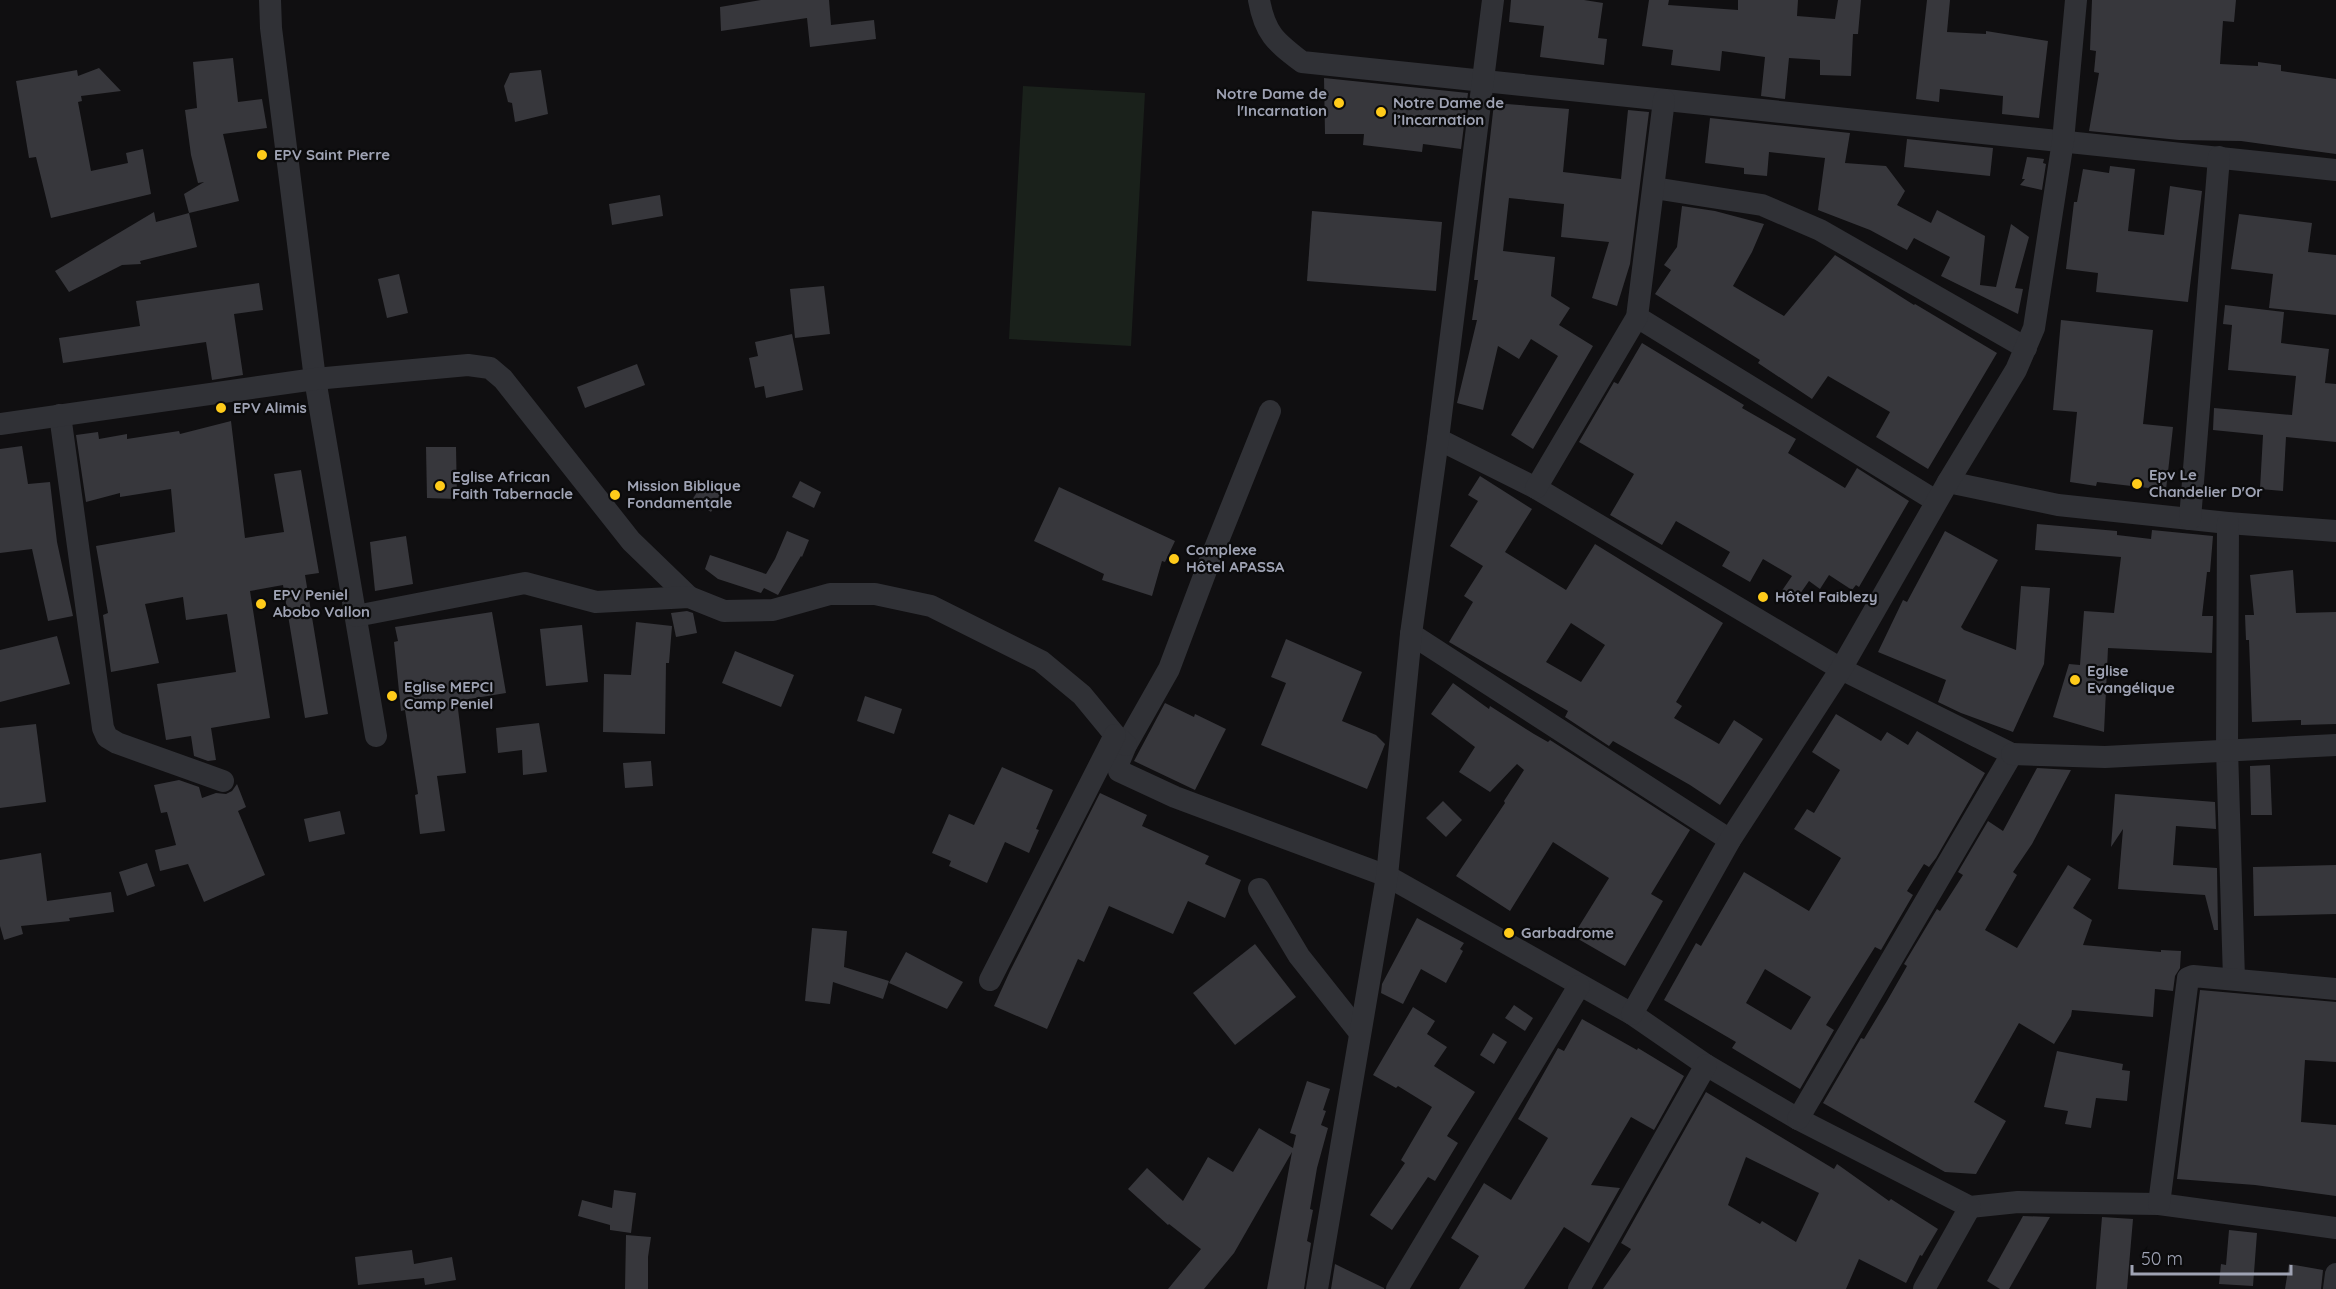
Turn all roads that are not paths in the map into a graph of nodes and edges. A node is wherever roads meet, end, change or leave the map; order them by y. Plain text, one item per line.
1 (270, 0) edge
2 (1259, 0) edge
3 (1493, 0) edge
4 (2076, 0) edge
5 (1484, 82) junction
6 (1664, 100) junction
7 (2063, 141) junction
8 (2219, 157) junction
9 (2336, 170) edge
10 (1654, 188) junction
11 (1637, 317) junction
12 (2026, 348) junction
13 (315, 379) junction
14 (1270, 411) dead end
15 (60, 416) junction
16 (0, 424) edge
17 (1438, 439) junction
18 (1536, 488) junction
19 (1942, 491) junction
20 (2190, 519) junction
21 (2228, 523) junction
22 (2336, 531) edge
23 (689, 597) junction
24 (356, 616) junction
25 (1411, 634) junction
26 (1841, 669) junction
27 (376, 736) dead end
28 (1120, 740) junction
29 (2336, 745) edge
30 (2227, 749) junction
31 (2012, 754) junction
32 (223, 781) dead end
33 (1731, 840) junction
34 (1387, 876) junction
35 (1259, 889) dead end
36 (2234, 979) junction
37 (990, 980) dead end
38 (1579, 986) junction
39 (2336, 989) edge
40 (1632, 1014) junction
41 (1360, 1033) junction
42 (1706, 1065) junction
43 (1798, 1119) junction
44 (2159, 1204) junction
45 (1970, 1207) junction
46 (2336, 1228) edge
47 (2336, 1274) edge
48 (1317, 1289) edge
49 (1397, 1289) edge
50 (1579, 1289) edge
51 (1924, 1289) edge
52 (2334, 1289) edge

1 - 13 street
2 - 5 street
3 - 5 street
4 - 7 street
5 - 6 street
5 - 17 street
6 - 7 street
6 - 10 street
7 - 8 street
7 - 12 street
8 - 9 street
8 - 20 street
10 - 11 street
10 - 12 street
11 - 18 street
11 - 19 street
12 - 19 street
13 - 15 street
13 - 23 street
13 - 24 street
14 - 28 street
15 - 16 street
15 - 32 street
17 - 18 street
17 - 25 street
18 - 26 street
19 - 20 street
19 - 26 street
20 - 21 street
21 - 22 street
21 - 30 street
23 - 24 street
23 - 28 street
24 - 27 street
25 - 33 street
25 - 34 street
26 - 31 street
26 - 33 street
28 - 34 street
28 - 37 street
29 - 30 street
30 - 31 street
30 - 36 street
31 - 43 street
33 - 40 street
34 - 38 street
34 - 41 street
35 - 41 street
36 - 39 street
36 - 44 street
38 - 40 street
38 - 49 street
40 - 42 street
41 - 48 street
42 - 43 street
42 - 50 street
43 - 45 street
44 - 45 street
44 - 46 street
45 - 51 street
47 - 52 street

